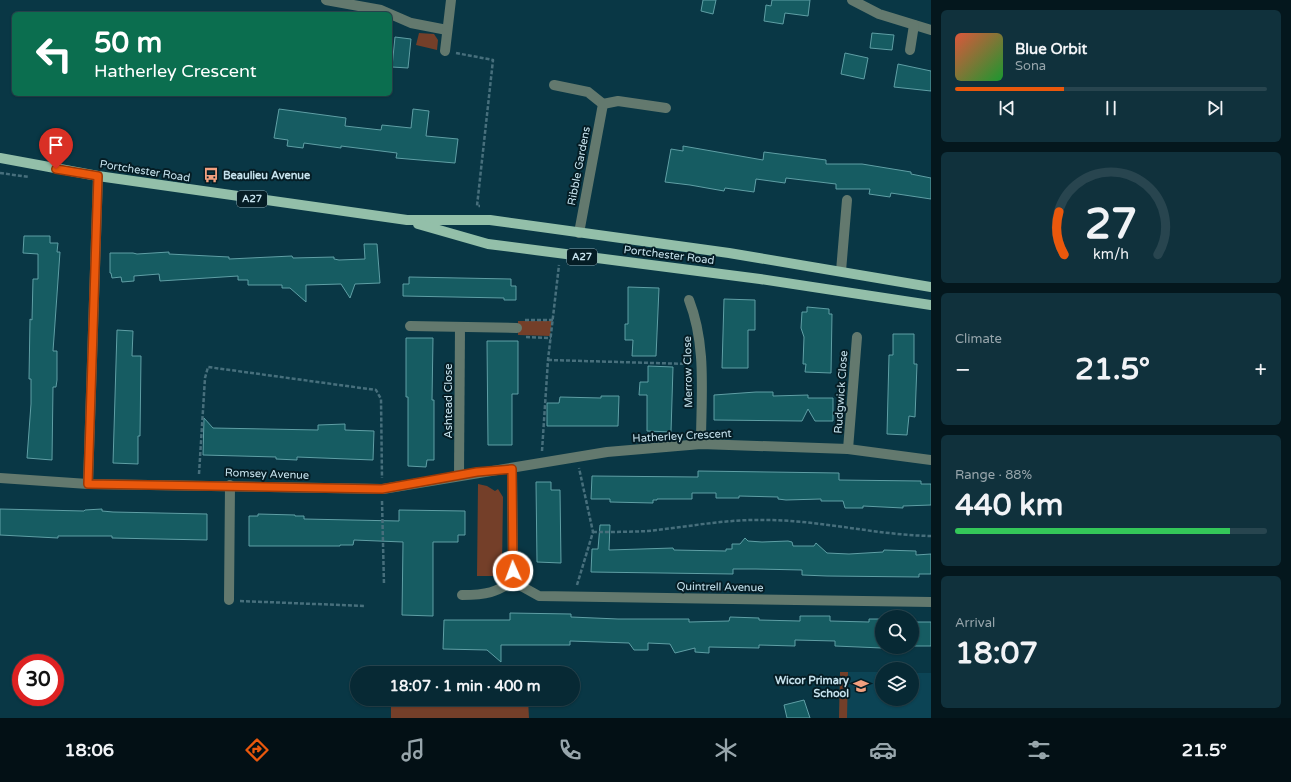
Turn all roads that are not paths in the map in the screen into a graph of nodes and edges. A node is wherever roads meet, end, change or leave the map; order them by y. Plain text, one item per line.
1 (326, 0) edge
2 (451, 0) edge
3 (852, 0) edge
4 (386, 12) edge
5 (392, 15) edge
6 (914, 25) junction
7 (447, 30) junction
8 (931, 30) edge
9 (910, 50) dead end
10 (445, 51) road end
11 (554, 84) dead end
12 (603, 104) junction
13 (666, 108) dead end
14 (0, 158) edge
15 (98, 176) junction
16 (847, 200) dead end
17 (407, 220) junction
18 (578, 233) junction
19 (841, 272) junction
20 (931, 287) edge
21 (689, 300) dead end
22 (931, 305) edge
23 (410, 326) dead end
24 (460, 327) junction
25 (517, 328) road end
26 (857, 337) dead end
27 (701, 444) junction
28 (848, 449) junction
29 (931, 460) edge
30 (512, 469) junction
31 (459, 475) junction
32 (0, 478) edge
33 (88, 484) junction
34 (230, 485) junction
35 (516, 579) junction
36 (462, 594) dead end
37 (229, 600) road end
38 (931, 602) edge

1 - 4 street
2 - 7 street
3 - 6 street
5 - 7 street
6 - 8 street
6 - 9 street
7 - 10 street
11 - 12 street
12 - 13 street
12 - 18 street, Ribble Gardens
14 - 15 main road, Portchester Road / A27
15 - 17 main road, Portchester Road / A27
15 - 33 street
16 - 19 street
17 - 18 main road, Portchester Road / A27
17 - 22 main road, Portchester Road / A27
18 - 19 main road, Portchester Road / A27
19 - 20 main road, Portchester Road / A27
21 - 27 street, Merrow Close
23 - 24 street
24 - 25 street
24 - 31 street, Ashtead Close
26 - 28 street, Rudgwick Close
27 - 28 street, Hatherley Crescent
27 - 30 street, Hatherley Crescent
28 - 29 street, Hatherley Crescent
30 - 31 street, Hatherley Crescent
30 - 35 street
31 - 34 street, Romsey Avenue
32 - 33 street, Romsey Avenue
33 - 34 street, Romsey Avenue
34 - 37 street
35 - 36 street
35 - 38 street, Quintrell Avenue

